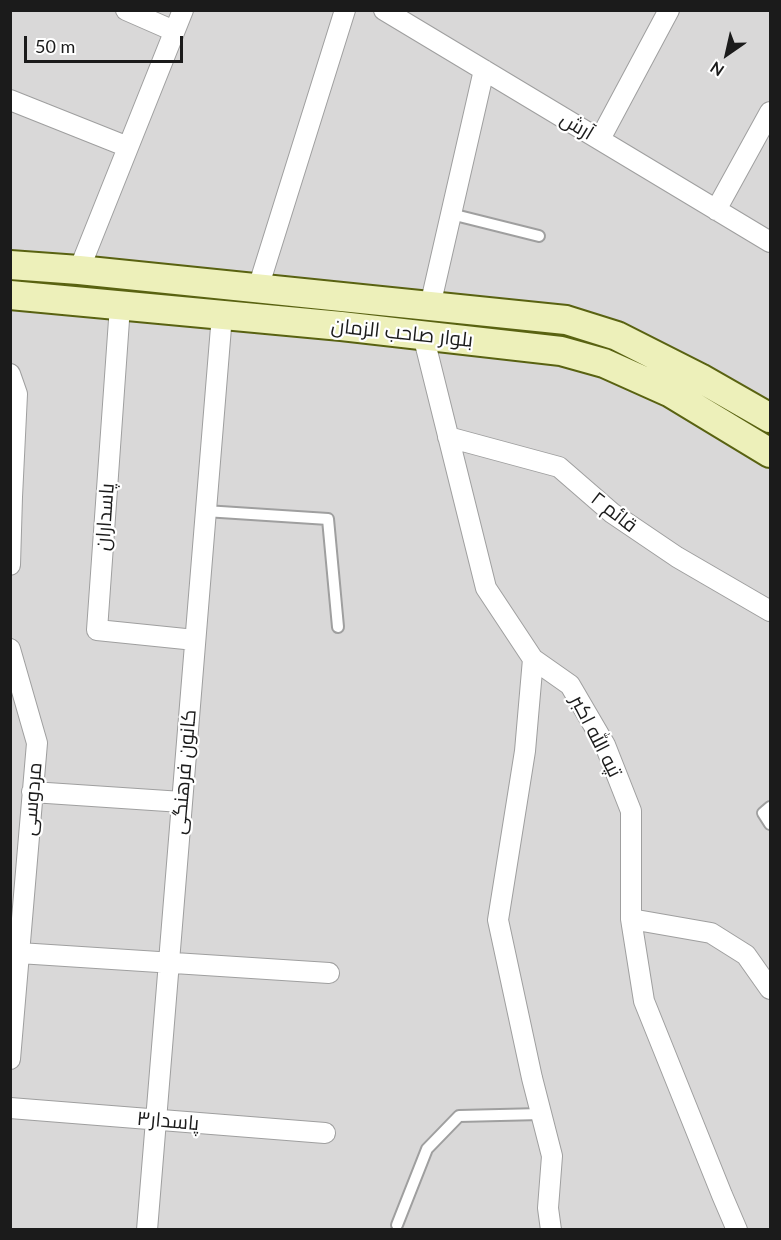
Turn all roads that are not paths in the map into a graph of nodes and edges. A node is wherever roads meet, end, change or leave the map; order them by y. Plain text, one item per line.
1 (126, 10) edge
2 (183, 10) edge
3 (345, 10) edge
4 (384, 10) edge
5 (669, 10) edge
6 (174, 31) junction
7 (484, 70) junction
8 (10, 100) edge
9 (771, 112) edge
10 (600, 139) junction
11 (128, 147) junction
12 (716, 210) junction
13 (451, 214) junction
14 (539, 236) dead end
15 (771, 242) edge
16 (10, 265) edge
17 (79, 270) junction
18 (258, 288) junction
19 (10, 295) edge
20 (120, 306) junction
21 (430, 306) junction
22 (222, 315) junction
23 (423, 335) junction
24 (10, 374) edge
25 (771, 418) edge
26 (448, 437) junction
27 (771, 453) edge
28 (206, 511) junction
29 (10, 565) edge
30 (771, 611) edge
31 (338, 627) dead end
32 (195, 640) junction
33 (10, 649) edge
34 (533, 659) junction
35 (32, 792) junction
36 (182, 802) junction
37 (771, 807) edge
38 (771, 824) edge
39 (631, 919) junction
40 (19, 953) junction
41 (168, 963) junction
42 (329, 973) dead end
43 (771, 989) edge
44 (10, 1059) edge
45 (10, 1108) edge
46 (542, 1114) junction
47 (155, 1120) junction
48 (325, 1133) dead end
49 (397, 1225) dead end
50 (733, 1228) edge
51 (147, 1230) edge
52 (551, 1230) edge

1 - 6 street
2 - 6 street
3 - 18 street
4 - 7 street, آرش
5 - 10 street
6 - 11 street
7 - 10 street, آرش
7 - 13 street
8 - 11 street
9 - 12 street
10 - 12 street, آرش
11 - 17 street
12 - 15 street, آرش
13 - 14 lane
13 - 21 street
16 - 17 main road, بلوار صاحب الزمان
17 - 18 main road, بلوار صاحب الزمان
18 - 21 main road, بلوار صاحب الزمان
19 - 20 main road, بلوار صاحب الزمان
20 - 22 main road, بلوار صاحب الزمان
20 - 32 street, پاسداران
21 - 25 main road, بلوار صاحب الزمان
22 - 23 main road, بلوار صاحب الزمان
22 - 28 street, کانون فرهنگی
23 - 26 street, تپه الله اکبر
23 - 27 main road, بلوار صاحب الزمان
24 - 29 street
26 - 30 street, قائم ۲
26 - 34 street, تپه الله اکبر
28 - 31 lane
28 - 32 street, کانون فرهنگی
32 - 36 street, کانون فرهنگی
33 - 35 street, مردوسی
34 - 39 street, تپه الله اکبر
34 - 46 street
35 - 36 street
35 - 40 street, مردوسی
36 - 41 street, کانون فرهنگی
37 - 38 lane
39 - 43 street
39 - 50 street, تپه الله اکبر
40 - 41 street
40 - 44 street, مردوسی
41 - 42 street
41 - 47 street, کانون فرهنگی
45 - 47 street, پاسدار۳
46 - 49 lane
46 - 52 street
47 - 48 street, پاسدار۳
47 - 51 street, کانون فرهنگی

